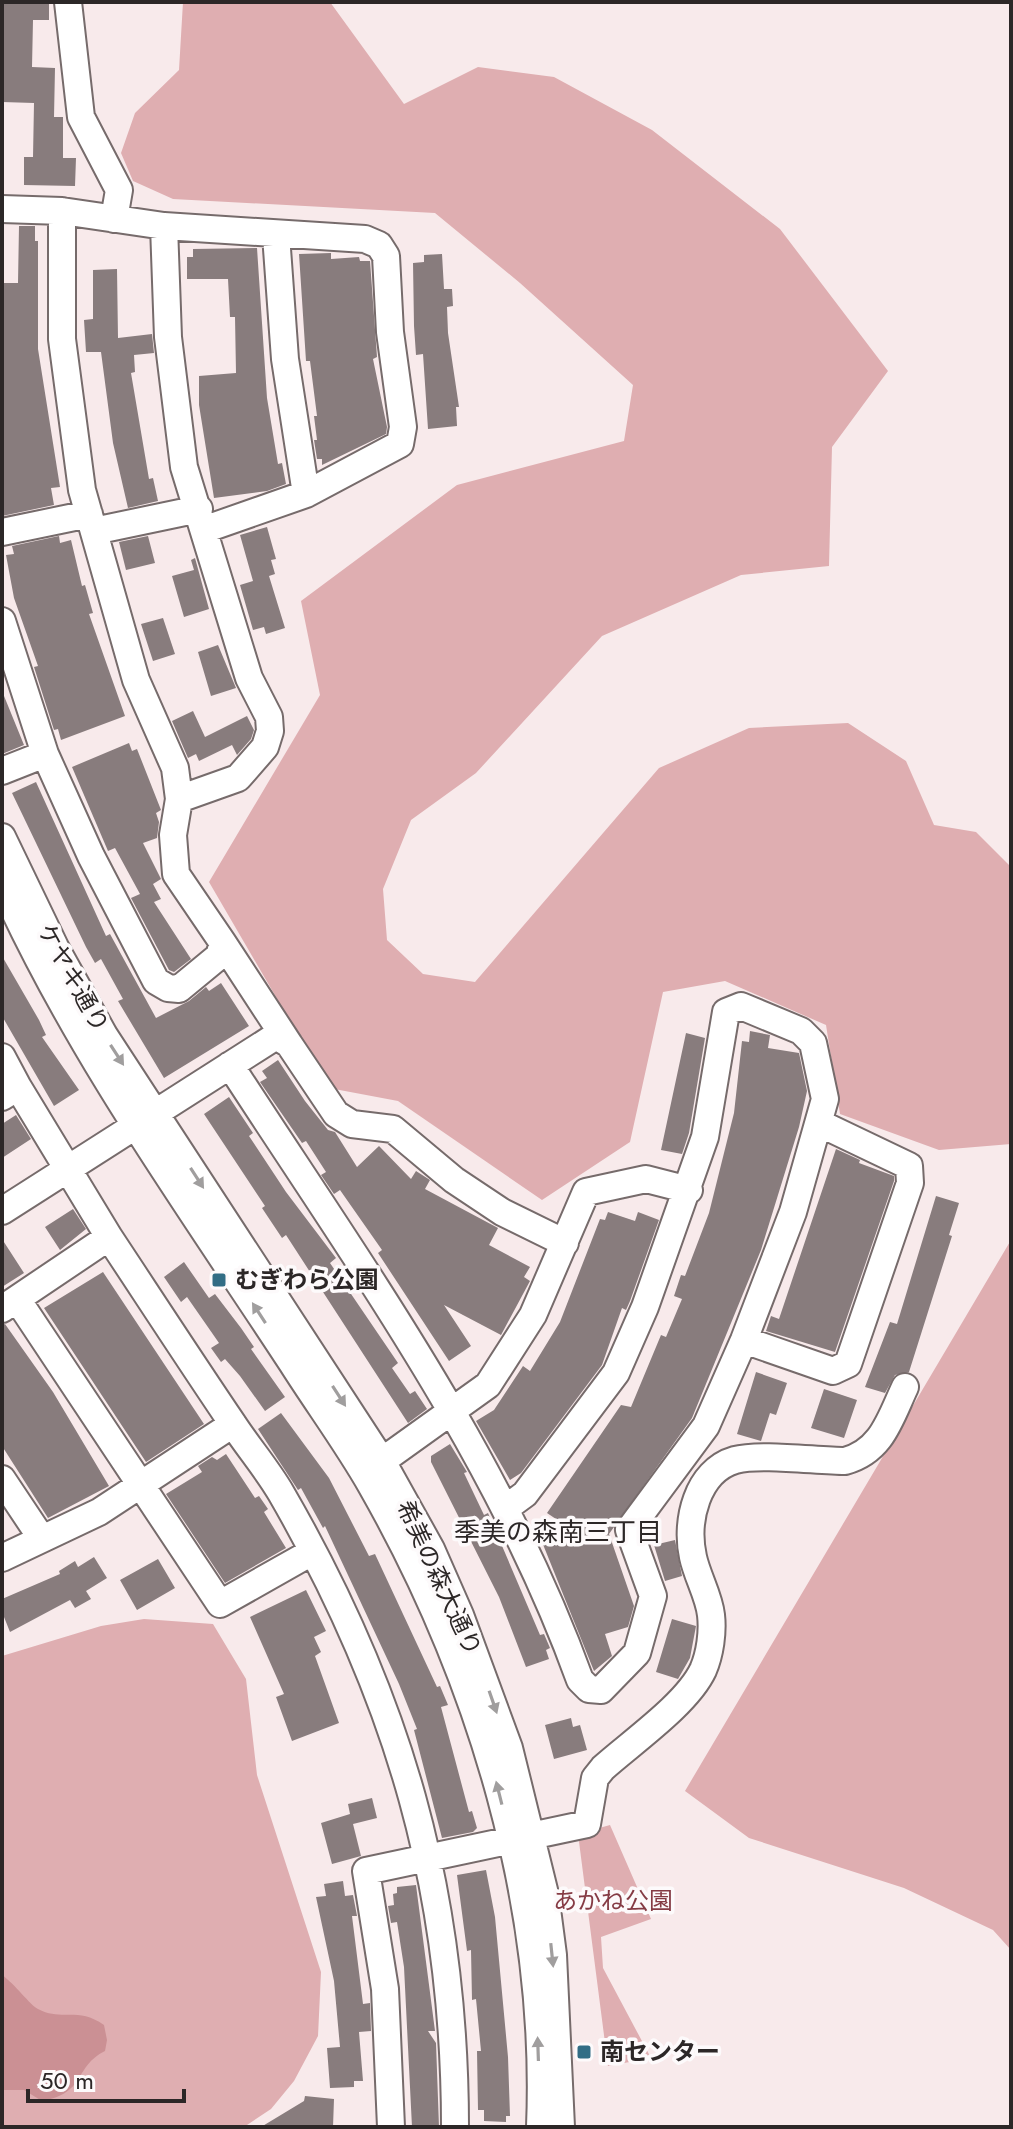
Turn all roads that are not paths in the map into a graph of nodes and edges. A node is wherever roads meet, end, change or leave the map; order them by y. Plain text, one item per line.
1 (68, 2) edge
2 (2, 209) edge
3 (62, 211) junction
4 (114, 219) junction
5 (164, 226) junction
6 (276, 235) junction
7 (306, 494) junction
8 (202, 519) junction
9 (92, 522) junction
10 (2, 532) edge
11 (2, 621) edge
12 (45, 754) junction
13 (2, 771) edge
14 (179, 799) junction
15 (2, 837) edge
16 (2, 884) edge
17 (223, 943) junction
18 (289, 1044) junction
19 (2, 1057) edge
20 (230, 1065) junction
21 (10, 1092) edge
22 (145, 1119) junction
23 (819, 1123) junction
24 (67, 1169) junction
25 (689, 1190) junction
26 (2, 1211) edge
27 (109, 1237) junction
28 (565, 1243) junction
29 (9, 1304) edge
30 (744, 1340) junction
31 (905, 1387) dead end
32 (455, 1412) junction
33 (233, 1424) junction
34 (382, 1461) junction
35 (2, 1479) edge
36 (140, 1487) junction
37 (506, 1508) junction
38 (42, 1539) junction
39 (312, 1552) junction
40 (2, 1558) edge
41 (522, 1838) junction
42 (429, 1857) junction
43 (391, 2127) edge
44 (455, 2127) edge
45 (540, 2127) edge
46 (561, 2127) edge

1 - 4 street
2 - 3 street
3 - 4 street
3 - 9 street
4 - 5 street
5 - 6 street
5 - 8 street
6 - 7 street
6 - 7 street
7 - 8 street
8 - 9 street
8 - 14 street
9 - 10 street
9 - 14 street
11 - 12 street
12 - 13 street
12 - 17 street
14 - 17 street
15 -> 22 street, ケヤキ通り
16 - 22 street, ケヤキ通り
17 - 18 street
18 - 20 street
18 - 28 street
19 - 21 street
20 - 22 street
20 - 32 street
21 - 24 street
22 - 24 street
22 -> 34 street, 希美の森大通り
41 -> 22 street, 希美の森大通り
23 - 25 street
23 - 30 street
23 - 30 street
24 - 26 street
24 - 27 street
25 - 28 street
25 - 37 street
27 - 29 street
27 - 33 street
28 - 32 street
29 - 36 street
30 - 37 street
31 - 41 street
32 - 34 street
32 - 37 street
33 - 36 street
33 - 39 street
34 -> 41 street, 希美の森大通り
35 - 38 street
36 - 38 street
36 - 39 street
38 - 40 street
39 - 42 street
41 - 42 street
45 -> 41 street, 希美の森大通り
41 -> 46 street, 希美の森大通り
42 - 43 street
42 - 44 street

